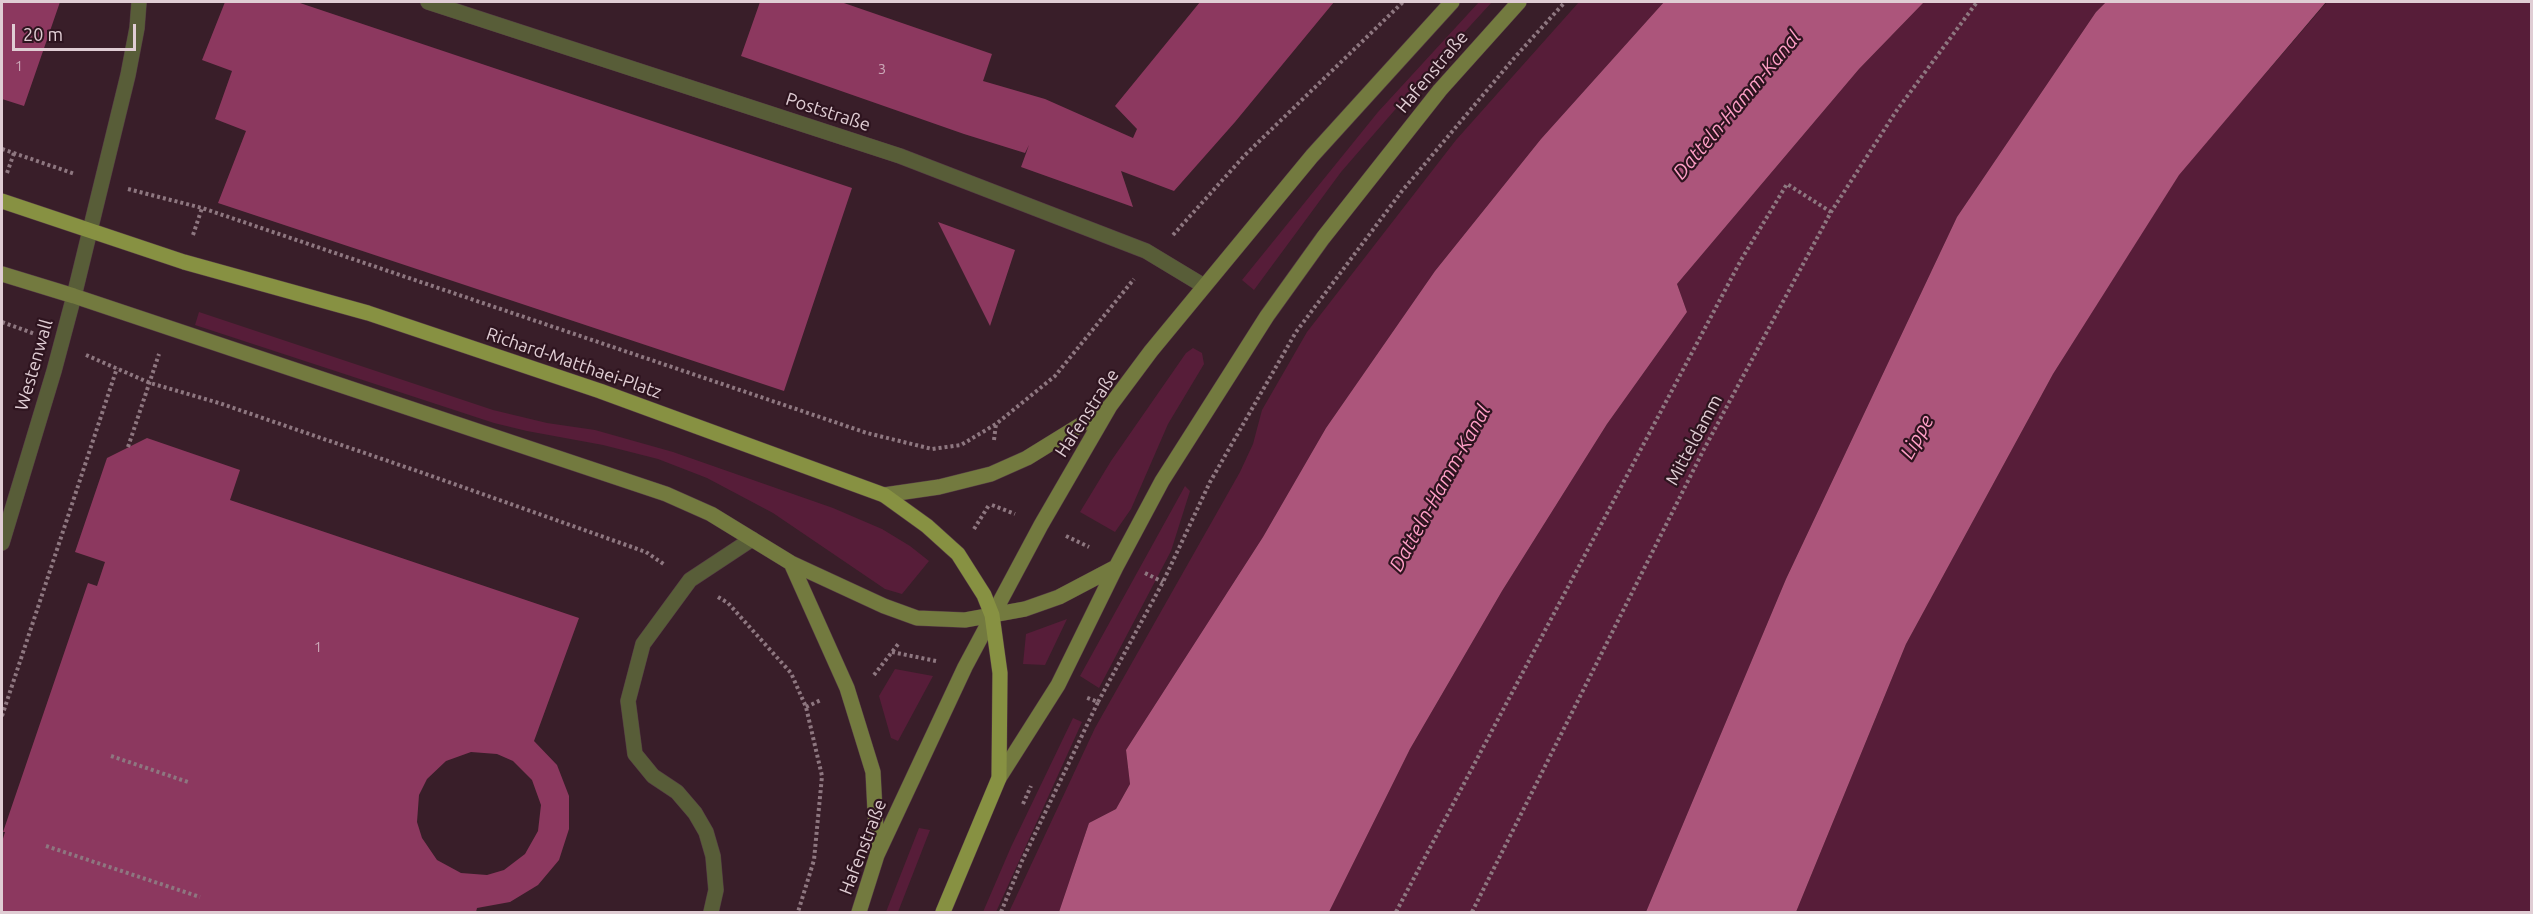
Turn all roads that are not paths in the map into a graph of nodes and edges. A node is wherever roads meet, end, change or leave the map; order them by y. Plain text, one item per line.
1 (140, 2) edge
2 (428, 2) edge
3 (1452, 2) edge
4 (1519, 2) edge
5 (2, 201) edge
6 (89, 231) junction
7 (2, 274) edge
8 (1204, 286) junction
9 (74, 296) junction
10 (1110, 406) junction
11 (884, 495) junction
12 (752, 539) junction
13 (2, 543) edge
14 (791, 563) junction
15 (1118, 564) junction
16 (992, 615) junction
17 (999, 778) junction
18 (877, 855) junction
19 (711, 912) edge
20 (859, 912) edge
21 (943, 912) edge

1 - 6 street, Westenwall
2 - 8 street, Poststraße
3 - 8 main road, Hafenstraße
4 - 15 main road, Hafenstraße
5 - 6 main road, Richard-Matthaei-Platz
6 - 9 street, Westenwall
6 - 11 main road, Richard-Matthaei-Platz
7 - 9 main road
8 - 10 main road, Hafenstraße
9 - 12 main road
9 - 13 street, Westenwall
10 - 11 main road
10 - 16 main road, Hafenstraße
11 - 16 main road, Richard-Matthaei-Platz
12 - 14 main road
12 - 19 street
14 - 16 main road
14 - 18 main road
15 - 16 main road
15 - 17 main road, Hafenstraße
16 - 17 main road, Richard-Matthaei-Platz
16 - 18 main road, Hafenstraße
17 - 21 main road, Hafenstraße
18 - 20 main road, Hafenstraße

